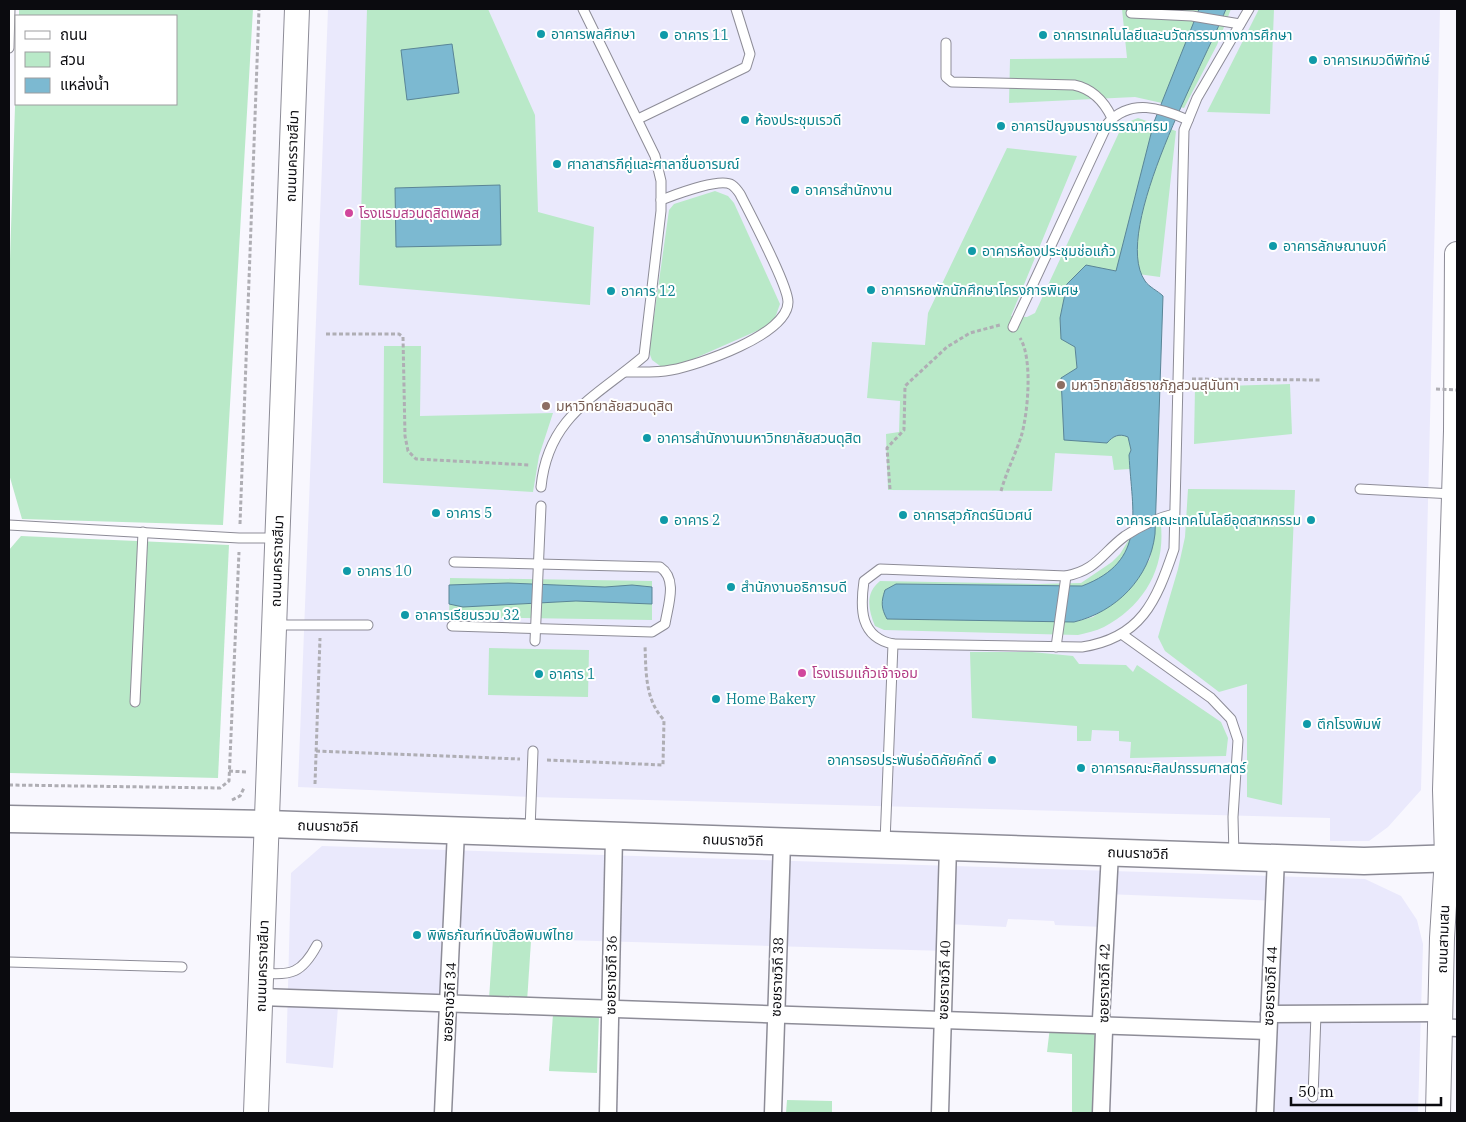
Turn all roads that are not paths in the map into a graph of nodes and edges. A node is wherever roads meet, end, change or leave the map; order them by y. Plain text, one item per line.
1 (10, 9) edge
2 (297, 9) edge
3 (583, 9) edge
4 (736, 9) edge
5 (1249, 9) edge
6 (1131, 13) dead end
7 (1240, 24) junction
8 (946, 43) dead end
9 (9, 48) edge
10 (1112, 118) junction
11 (1184, 118) junction
12 (638, 119) junction
13 (661, 200) junction
14 (1457, 254) edge
15 (1457, 277) edge
16 (1013, 327) road end
17 (625, 372) junction
18 (1457, 431) edge
19 (541, 487) dead end
20 (1360, 489) dead end
21 (1453, 494) junction
22 (541, 506) dead end
23 (1174, 514) junction
24 (9, 524) edge
25 (143, 532) junction
26 (278, 538) junction
27 (454, 562) dead end
28 (538, 564) junction
29 (1065, 579) junction
30 (275, 624) junction
31 (368, 625) dead end
32 (452, 626) dead end
33 (536, 629) junction
34 (1124, 635) junction
35 (535, 641) dead end
36 (893, 644) junction
37 (1056, 647) junction
38 (1453, 665) edge
39 (135, 702) dead end
40 (533, 755) road end
41 (9, 820) edge
42 (267, 824) junction
43 (456, 831) junction
44 (530, 833) junction
45 (614, 836) junction
46 (782, 842) junction
47 (885, 845) junction
48 (948, 847) junction
49 (1110, 853) junction
50 (1234, 857) junction
51 (1276, 858) junction
52 (1454, 861) edge
53 (317, 945) dead end
54 (9, 962) edge
55 (182, 967) dead end
56 (261, 973) junction
57 (260, 997) junction
58 (449, 1003) junction
59 (610, 1009) junction
60 (776, 1014) junction
61 (1269, 1014) junction
62 (1316, 1014) junction
63 (943, 1020) junction
64 (1446, 1023) edge
65 (1101, 1025) junction
66 (1268, 1031) junction
67 (1313, 1097) dead end
68 (256, 1113) edge
69 (443, 1113) edge
70 (608, 1113) edge
71 (773, 1113) edge
72 (940, 1113) edge
73 (1101, 1113) edge
74 (1265, 1113) edge
75 (1438, 1113) edge

1 - 9 lane
2 - 26 main road, ถนนนครราชสีมา
3 - 12 lane
4 - 12 lane
5 - 7 lane
6 - 7 lane
7 - 11 lane
8 - 10 lane
10 - 11 lane
10 - 16 lane
11 - 23 lane
12 - 13 lane
13 - 17 lane
13 - 17 lane
14 - 15 main road, ถนนสามเสน
15 - 18 main road, ถนนสามเสน
17 - 19 lane
18 - 21 main road, ถนนสามเสน
20 - 21 lane
21 - 38 main road, ถนนสามเสน
22 - 28 lane
23 - 29 lane
23 - 34 lane
24 - 25 lane
25 - 26 lane
25 - 39 lane
26 - 30 main road, ถนนนครราชสีมา
27 - 28 lane
28 - 33 lane
28 - 33 lane
29 - 36 lane
29 - 37 lane
30 - 31 lane
30 - 42 main road, ถนนนครราชสีมา
32 - 33 lane
33 - 35 lane
34 - 37 lane
34 - 50 lane
36 - 37 lane
36 - 47 lane
38 - 52 main road, ถนนสามเสน
40 - 44 lane
41 - 42 main road, ถนนราชวิถี
42 - 43 main road, ถนนราชวิถี
42 - 56 main road, ถนนนครราชสีมา
43 - 44 main road, ถนนราชวิถี
43 - 58 street, ซอยราชวิถี 34
44 - 45 main road, ถนนราชวิถี
45 - 46 main road, ถนนราชวิถี
45 - 59 street, ซอยราชวิถี 36
46 - 47 main road, ถนนราชวิถี
46 - 60 street, ซอยราชวิถี 38
47 - 48 main road, ถนนราชวิถี
48 - 49 main road, ถนนราชวิถี
48 - 63 street, ซอยราชวิถี 40
49 - 50 main road, ถนนราชวิถี
49 - 65 street, ซอยราชวิถี 42
50 - 51 main road, ถนนราชวิถี
51 - 52 main road, ถนนราชวิถี
51 - 61 street, ซอยราชวิถี 44
52 - 64 main road, ถนนสามเสน
53 - 56 lane
54 - 55 lane
56 - 57 main road, ถนนนครราชสีมา
57 - 58 street
57 - 68 main road, ถนนนครราชสีมา
58 - 59 street
58 - 69 street, ซอยราชวิถี 34
59 - 60 street
59 - 70 street, ซอยราชวิถี 36
60 - 63 street
60 - 71 street, ซอยราชวิถี 38
61 - 62 street
61 - 66 street, ซอยราชวิถี 44
62 - 64 street
62 - 67 lane
63 - 65 street
63 - 72 street, ซอยราชวิถี 40
64 - 75 main road, ถนนสามเสน
65 - 66 street
65 - 73 street, ซอยราชวิถี 42
66 - 74 street, ซอยราชวิถี 44

